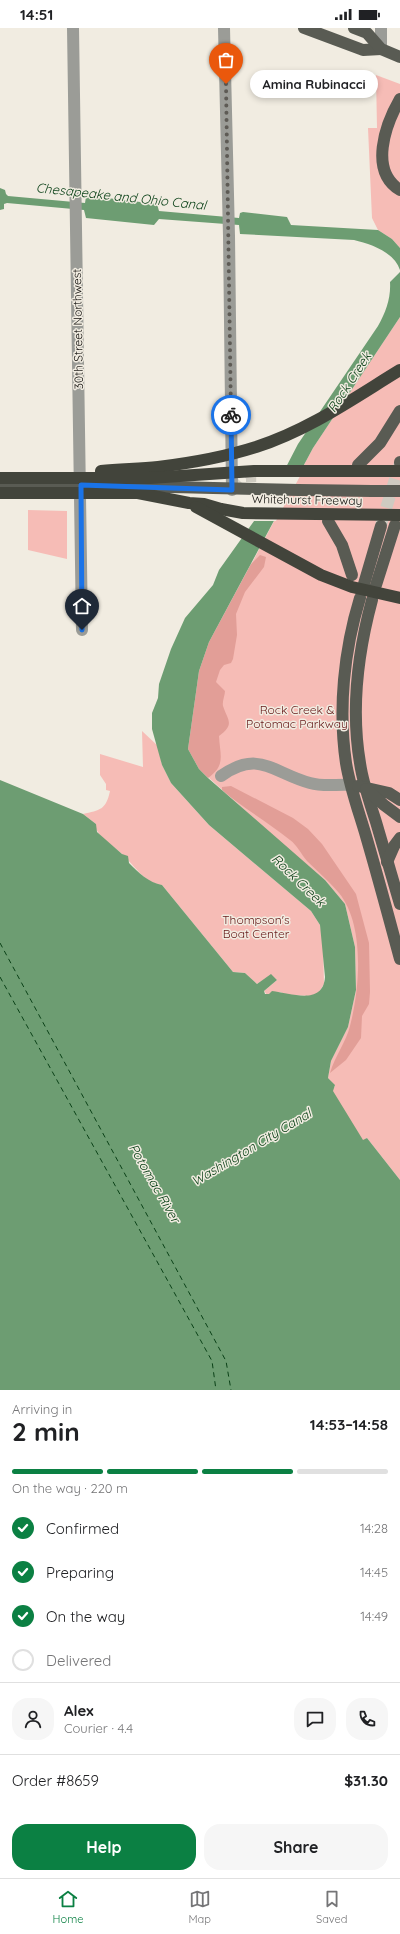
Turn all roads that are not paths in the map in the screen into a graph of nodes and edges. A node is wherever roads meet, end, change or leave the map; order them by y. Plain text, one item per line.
1 (73, 28) edge
2 (224, 28) edge
3 (304, 28) edge
4 (354, 28) edge
5 (381, 28) edge
6 (327, 32) edge
7 (381, 49) junction
8 (400, 57) edge
9 (400, 99) edge
10 (400, 190) edge
11 (400, 370) edge
12 (400, 411) edge
13 (358, 465) dead end
14 (400, 471) edge
15 (0, 478) edge
16 (46, 478) junction
17 (0, 485) edge
18 (81, 485) junction
19 (232, 490) junction
20 (400, 491) edge
21 (0, 493) edge
22 (189, 503) junction
23 (397, 520) edge
24 (328, 521) dead end
25 (381, 526) tunnel mouth
26 (352, 575) dead end
27 (364, 584) dead end
28 (376, 585) dead end
29 (357, 597) dead end
30 (400, 598) edge
31 (372, 600) dead end
32 (82, 630) dead end
33 (221, 776) dead end
34 (351, 785) junction
35 (365, 788) junction
36 (400, 800) edge
37 (400, 817) edge
38 (400, 838) edge
39 (387, 862) junction
40 (400, 904) edge
41 (400, 959) edge

1 - 18 street, 30th Street Northwest
2 - 19 street
3 - 6 main road
4 - 7 main road
5 - 7 street
6 - 7 main road
7 - 8 main road
9 - 10 main road
11 - 16 highway
12 - 13 main road
14 - 16 highway
15 - 16 highway
17 - 18 main road
18 - 19 main road
18 - 32 street, 30th Street Northwest
19 - 20 main road
21 - 22 highway, Whitehurst Freeway
22 - 23 highway, Whitehurst Freeway
22 - 30 highway
23 - 28 main road
24 - 26 main road
25 - 27 main road
29 - 34 main road
31 - 35 main road
33 - 34 street
34 - 35 main road
34 - 41 main road
35 - 36 main road
35 - 37 main road
35 - 39 main road
38 - 39 main road
39 - 40 main road

